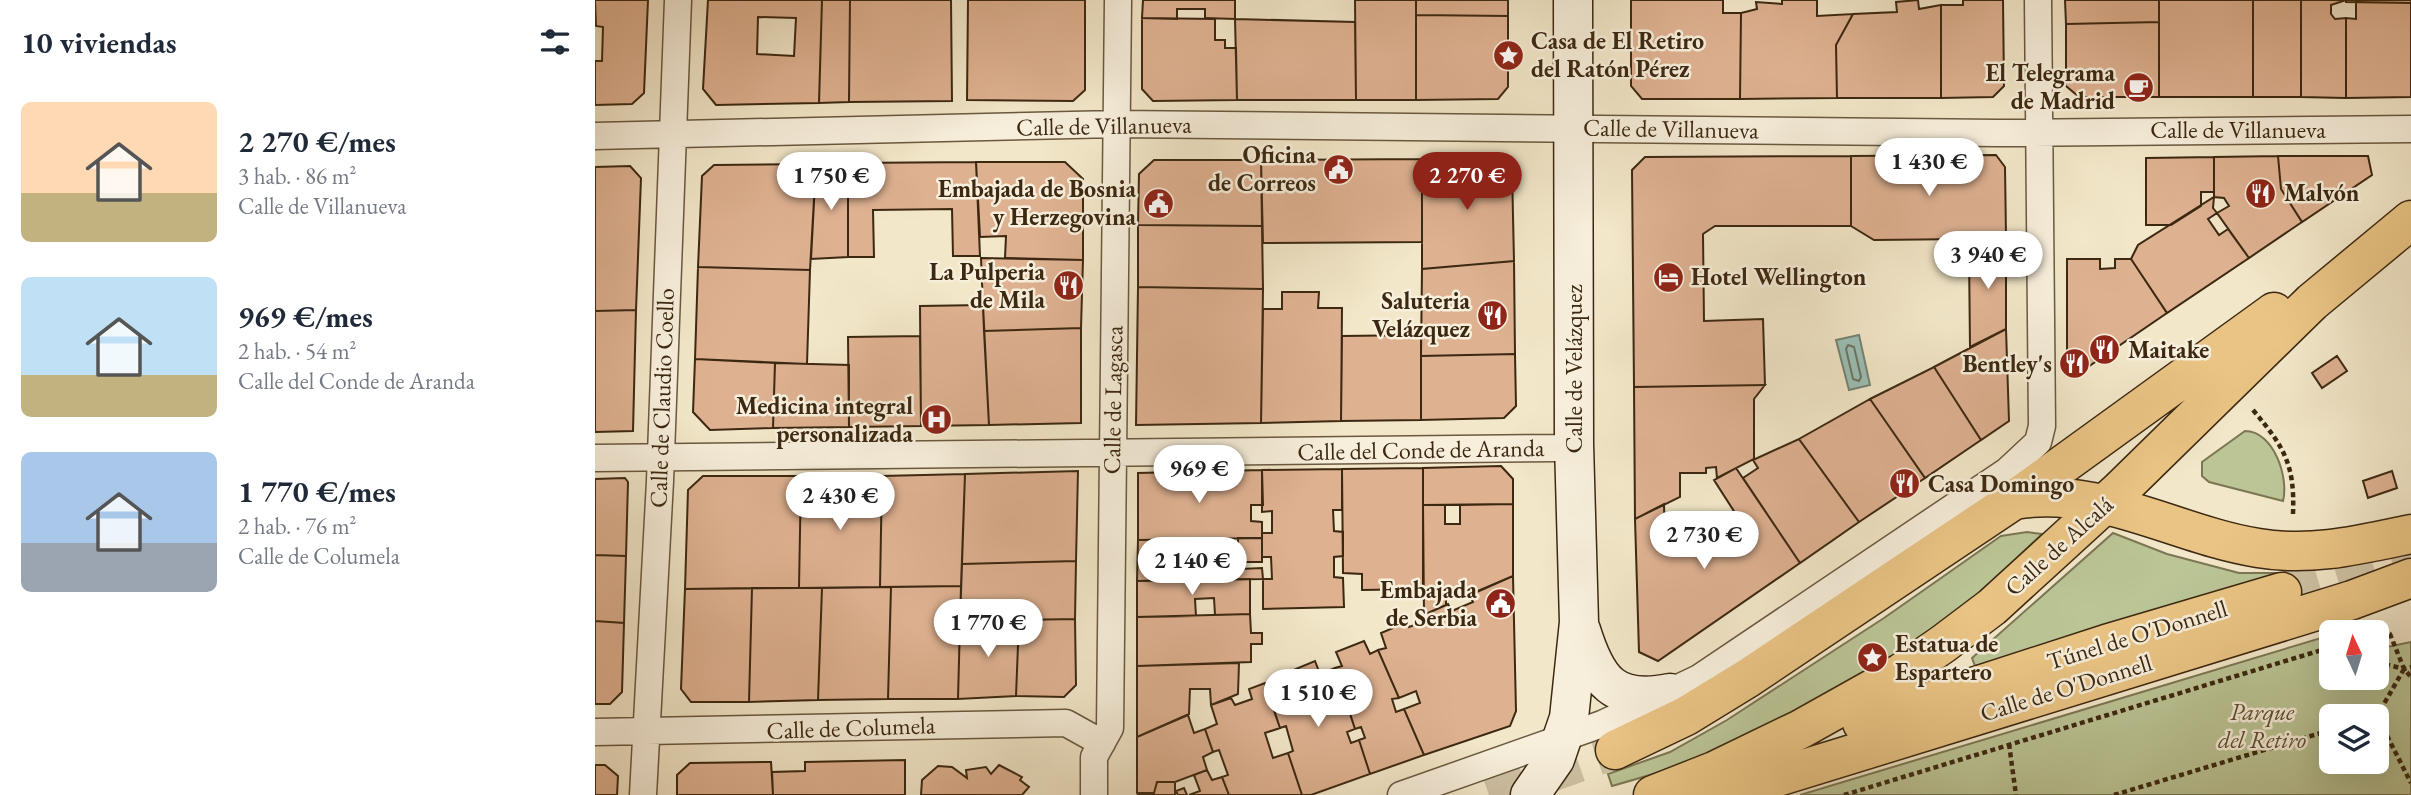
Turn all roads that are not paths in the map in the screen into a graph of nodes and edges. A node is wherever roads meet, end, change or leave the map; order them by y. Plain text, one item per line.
1 (678, 0) edge
2 (1118, 0) edge
3 (1573, 0) edge
4 (2038, 0) edge
5 (1117, 124) junction
6 (1573, 128) junction
7 (2411, 129) edge
8 (2038, 132) junction
9 (595, 136) edge
10 (673, 136) junction
11 (2411, 219) edge
12 (1574, 444) junction
13 (1112, 452) junction
14 (659, 457) junction
15 (595, 458) edge
16 (2021, 483) junction
17 (2090, 501) junction
18 (2411, 534) edge
19 (2411, 578) edge
20 (2281, 592) tunnel mouth
21 (1579, 622) junction
22 (1670, 693) junction
23 (595, 732) edge
24 (645, 733) junction
25 (1563, 737) junction
26 (1102, 743) junction
27 (1615, 750) tunnel mouth
28 (1717, 783) edge
29 (1414, 794) edge
30 (643, 795) edge
31 (1094, 795) edge
32 (1530, 795) edge
33 (1653, 795) edge

1 - 10 street, Calle de Claudio Coello
2 - 5 street, Calle de Lagasca
3 - 6 main road, Calle de Velázquez
4 - 8 street
5 - 6 street, Calle de Villanueva
5 - 10 street, Calle de Villanueva
5 - 13 street, Calle de Lagasca
6 - 8 street, Calle de Villanueva
6 - 12 main road, Calle de Velázquez
7 - 8 street, Calle de Villanueva
8 - 16 street
9 - 10 street, Calle de Villanueva
10 - 14 street, Calle de Claudio Coello
11 - 16 main road, Calle de Alcalá
11 - 17 main road, Calle de Alcalá
12 - 13 street, Calle del Conde de Aranda
12 - 21 main road, Calle de Velázquez
13 - 14 street, Calle del Conde de Aranda
13 - 26 street, Calle de Lagasca
14 - 15 street, Calle del Conde de Aranda
14 - 24 street, Calle de Claudio Coello
16 - 17 main road
16 - 22 street, Calle de Alcalá
16 - 27 main road, Calle de Alcalá
17 - 18 main road
17 - 28 main road, Calle de Alcalá
19 - 28 main road, Calle de O'Donnell
20 - 28 main road, Túnel de O'Donnell
21 - 22 main road
21 - 25 main road, Calle de Velázquez
22 - 25 street, Calle de Alcalá
23 - 24 street, Calle de Columela
24 - 26 street, Calle de Columela
24 - 30 street, Calle de Claudio Coello
25 - 29 street, Calle de Alcalá
25 - 32 main road
26 - 31 street, Calle de Lagasca
28 - 33 main road, Calle de Alcalá

